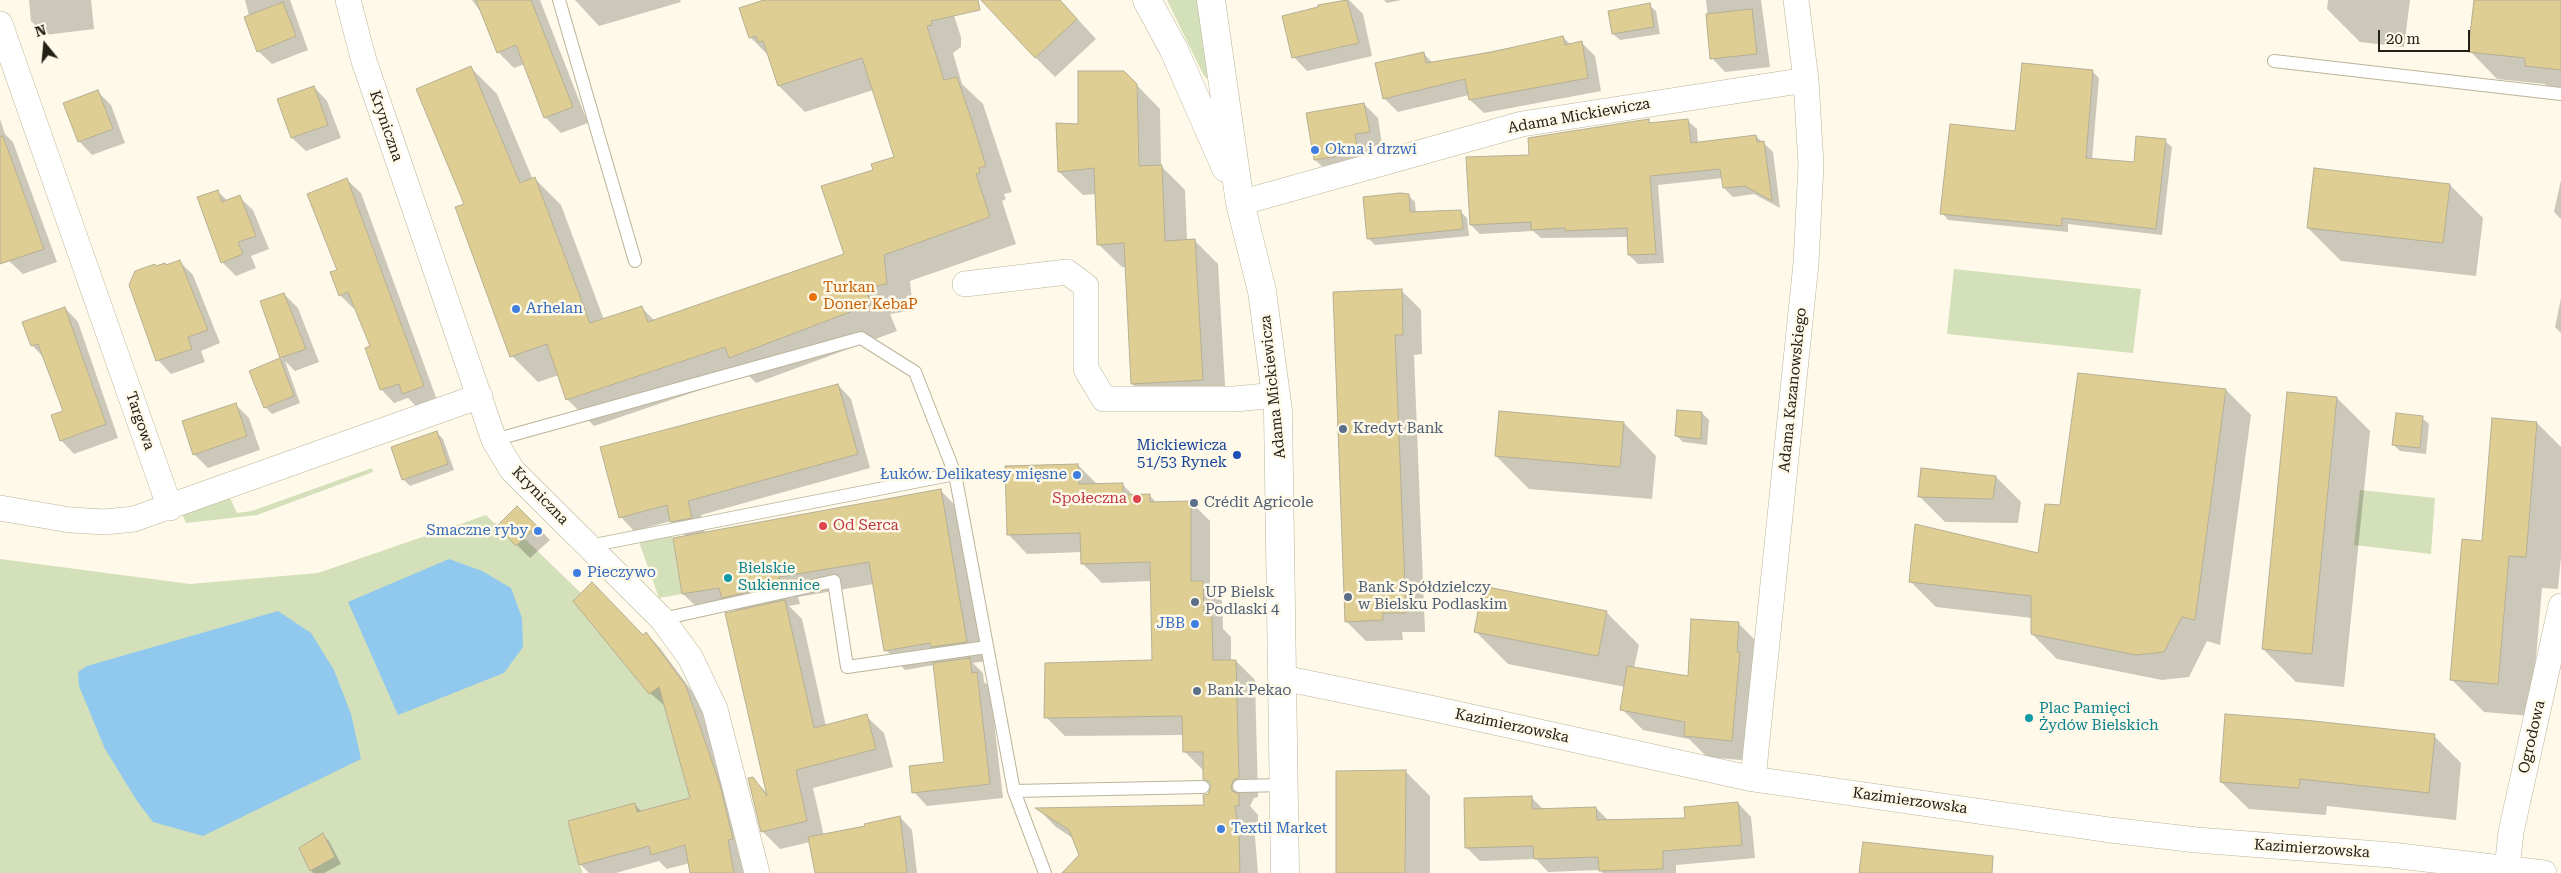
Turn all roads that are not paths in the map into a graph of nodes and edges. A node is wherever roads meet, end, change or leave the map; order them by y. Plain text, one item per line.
1 (348, 0) edge
2 (560, 0) edge
3 (1147, 0) edge
4 (1211, 0) edge
5 (1796, 0) edge
6 (0, 24) edge
7 (2274, 61) dead end
8 (1806, 80) junction
9 (2561, 94) edge
10 (1240, 203) junction
11 (635, 260) dead end
12 (965, 284) dead end
13 (1276, 395) junction
14 (480, 396) junction
15 (494, 440) junction
16 (955, 474) junction
17 (0, 508) edge
18 (170, 508) junction
19 (589, 546) junction
20 (2561, 606) edge
21 (662, 619) junction
22 (987, 647) junction
23 (1283, 678) junction
24 (1753, 779) junction
25 (1285, 785) junction
26 (1239, 786) dead end
27 (1203, 787) dead end
28 (1014, 791) junction
29 (2507, 871) edge
30 (757, 873) edge
31 (1044, 873) edge
32 (1285, 873) edge
33 (2544, 873) edge

1 - 14 street, Kryniczna
2 - 11 lane
3 - 10 main road, Adama Mickiewicza
4 - 10 main road, Adama Mickiewicza
5 - 8 street, Adama Kazanowskiego
6 - 18 street, Targowa
7 - 9 lane
8 - 10 street, Adama Mickiewicza
8 - 24 street, Adama Kazanowskiego
10 - 13 main road, Adama Mickiewicza
12 - 13 street
13 - 23 main road, Adama Mickiewicza
14 - 15 street, Kryniczna
14 - 18 street
15 - 16 lane
15 - 19 street, Kryniczna
16 - 19 lane
16 - 22 lane
17 - 18 street
19 - 21 street, Kryniczna
20 - 29 street, Ogrodowa
21 - 22 lane
21 - 30 street, Kryniczna
22 - 28 lane
23 - 24 street, Kazimierzowska
23 - 25 main road, Adama Mickiewicza
24 - 29 street, Kazimierzowska
25 - 26 lane
25 - 32 main road, Adama Mickiewicza
27 - 28 lane
28 - 31 lane
29 - 33 street, Kazimierzowska

